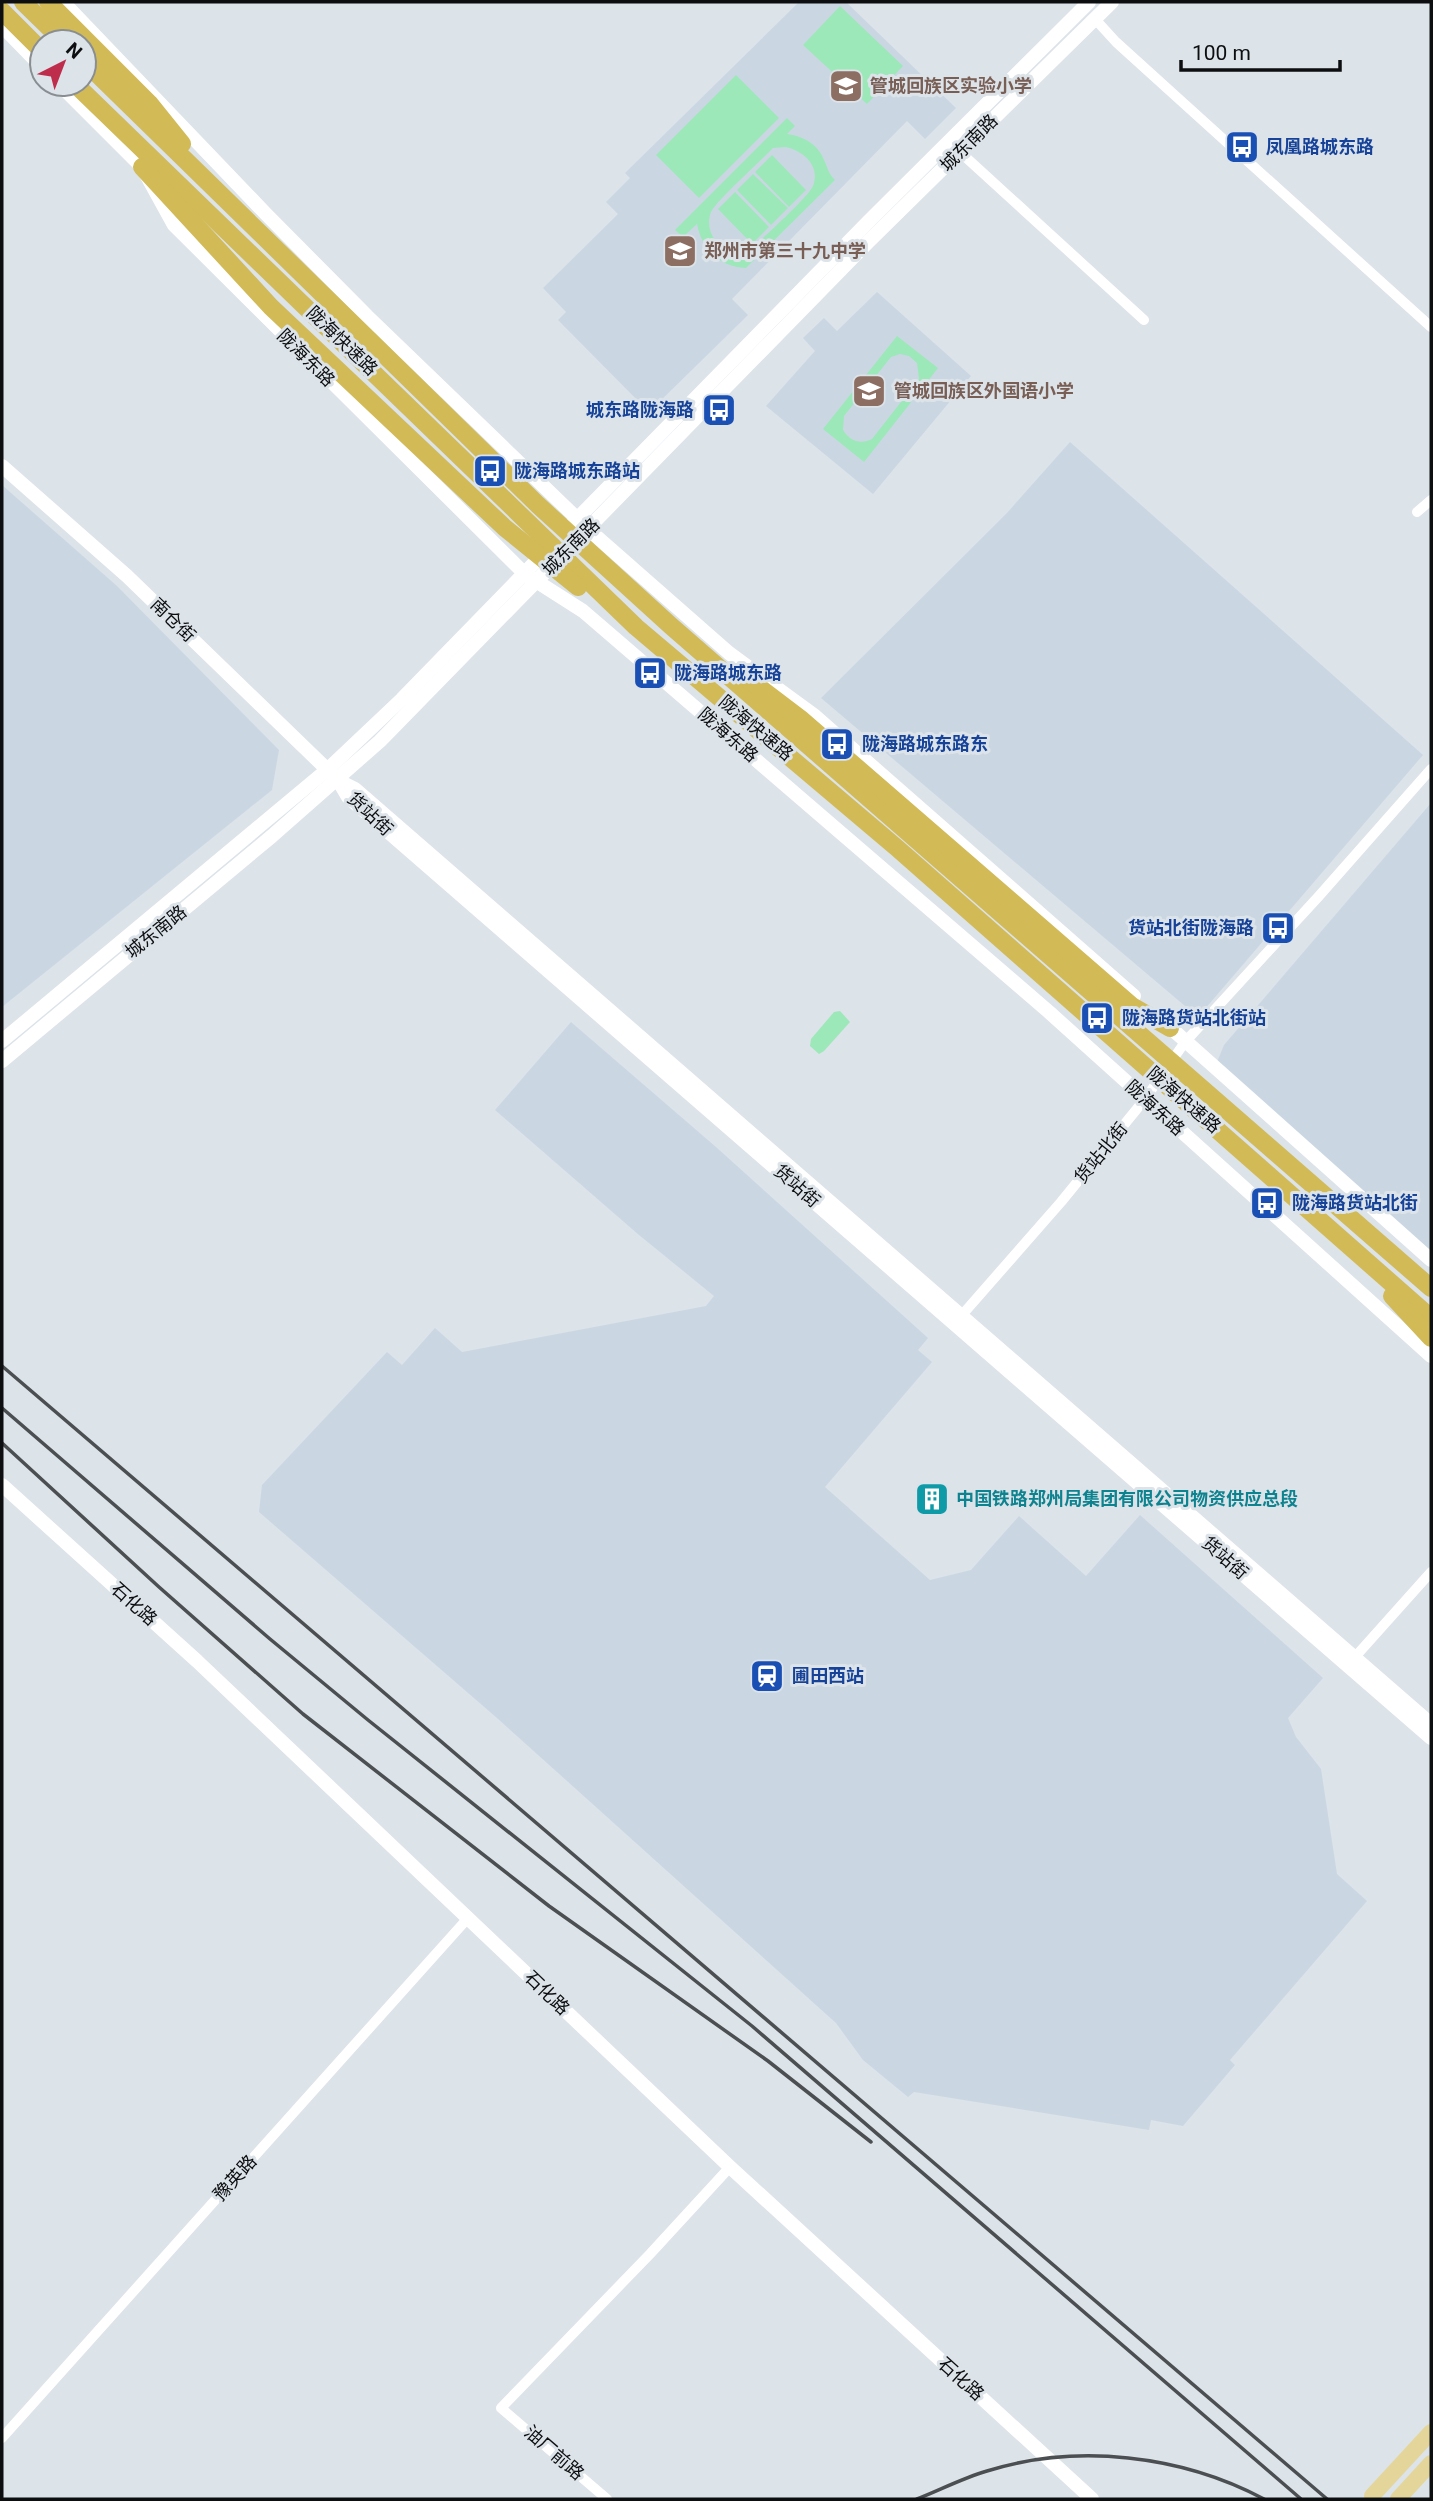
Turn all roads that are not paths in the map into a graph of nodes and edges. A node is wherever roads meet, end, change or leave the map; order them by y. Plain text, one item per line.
1 (23, 2) edge
2 (48, 2) edge
3 (63, 2) edge
4 (1112, 2) edge
5 (1085, 3) edge
6 (2, 11) edge
7 (1095, 19) junction
8 (2, 26) edge
9 (50, 28) edge
10 (28, 37) edge
11 (28, 53) edge
12 (98, 75) edge
13 (73, 98) edge
14 (90, 98) edge
15 (960, 152) junction
16 (142, 167) junction
17 (225, 199) junction
18 (1144, 320) dead end
19 (1431, 327) edge
20 (2, 467) edge
21 (1431, 500) edge
22 (1417, 512) dead end
23 (577, 518) junction
24 (589, 530) junction
25 (532, 577) junction
26 (704, 655) junction
27 (701, 681) junction
28 (1431, 769) edge
29 (333, 775) junction
30 (1170, 1028) junction
31 (2, 1041) edge
32 (1185, 1042) junction
33 (2, 1061) edge
34 (1145, 1099) junction
35 (1340, 1239) junction
36 (1431, 1259) edge
37 (1431, 1288) edge
38 (962, 1315) junction
39 (1431, 1318) edge
40 (1431, 1338) edge
41 (1431, 1356) edge
42 (2, 1485) edge
43 (1431, 1572) edge
44 (1355, 1657) junction
45 (1431, 1724) edge
46 (1431, 1738) edge
47 (468, 1917) junction
48 (730, 2167) junction
49 (1431, 2432) edge
50 (2, 2438) edge
51 (1431, 2463) edge
52 (1372, 2496) dead end
53 (607, 2499) edge
54 (1092, 2499) edge
55 (1398, 2499) edge

1 - 9 highway
2 - 17 highway
3 - 23 street
4 - 7 street, 城东南路
5 - 7 street
5 - 23 street, 城东南路
6 - 10 highway
7 - 15 street, 城东南路
7 - 19 street
8 - 11 street
12 - 17 highway, 陇海快速路
13 - 16 street, 陇海东路
14 - 27 highway, 陇海快速路
15 - 18 street
15 - 24 street, 城东南路
16 - 25 street, 陇海东路
16 - 27 highway
17 - 26 highway, 陇海快速路
20 - 29 street, 南仓街
21 - 22 street
23 - 24 street
23 - 25 street, 城东南路
24 - 25 street, 城东南路
24 - 30 street
25 - 29 street, 城东南路
25 - 34 street, 陇海东路
26 - 30 highway
26 - 37 highway, 陇海快速路
27 - 35 highway, 陇海快速路
28 - 32 street, 货站北街
29 - 31 street, 城东南路
29 - 33 street, 城东南路
29 - 38 street, 货站街
29 - 46 street, 货站街
30 - 32 street
32 - 34 street, 货站北街
32 - 36 street
34 - 38 street, 货站北街
34 - 41 street, 陇海东路
35 - 39 highway, 陇海快速路
35 - 40 highway
38 - 44 street, 货站街
42 - 47 street, 石化路
43 - 44 street
44 - 45 street, 货站街
47 - 48 street, 石化路
47 - 50 street, 豫英路
48 - 53 street, 油厂前路
48 - 54 street, 石化路
49 - 52 main road
51 - 55 main road

